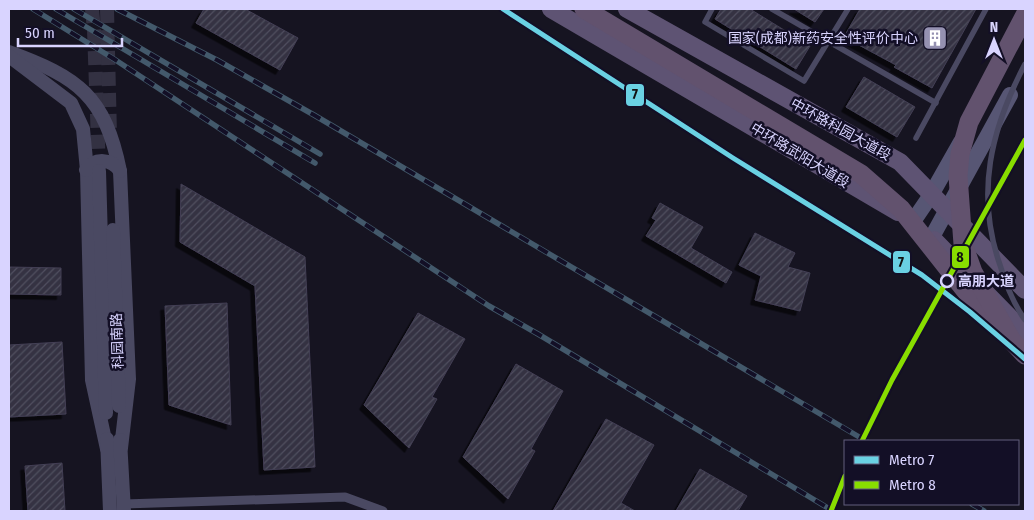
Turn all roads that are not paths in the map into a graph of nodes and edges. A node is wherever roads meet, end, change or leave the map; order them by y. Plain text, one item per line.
1 (551, 9) edge
2 (584, 9) edge
3 (627, 9) edge
4 (712, 9) edge
5 (772, 9) edge
6 (848, 9) edge
7 (986, 9) edge
8 (1025, 15) edge
9 (1025, 26) edge
10 (828, 41) junction
11 (9, 54) edge
12 (1025, 64) edge
13 (1025, 68) edge
14 (936, 103) junction
15 (916, 138) dead end
16 (104, 171) junction
17 (931, 195) junction
18 (947, 211) junction
19 (914, 220) junction
20 (932, 237) junction
21 (1025, 290) edge
22 (1025, 320) edge
23 (1019, 337) edge
24 (1025, 355) edge
25 (114, 448) junction
26 (124, 508) edge
27 (110, 511) edge
28 (383, 511) edge

1 - 19 main road, 中环路武阳大道段
2 - 23 highway, bridge
3 - 17 main road, 中环路科园大道段
4 - 10 lane
5 - 10 lane
6 - 10 lane
7 - 14 lane
8 - 23 highway, bridge
9 - 17 main road
10 - 14 lane
11 - 16 street
11 - 16 street
12 - 22 lane, bridge
13 - 18 main road
14 - 15 lane
16 - 25 street, 科园南路
16 - 25 street
17 - 18 main road, 中环路科园大道段
17 - 19 main road
18 - 20 main road
18 - 21 main road, 中环路科园大道段
19 - 20 main road, 中环路武阳大道段
20 - 23 main road, 中环路武阳大道段
23 - 24 highway, bridge
25 - 26 street, 科园南路
25 - 27 street, 科园南路
26 - 28 street

